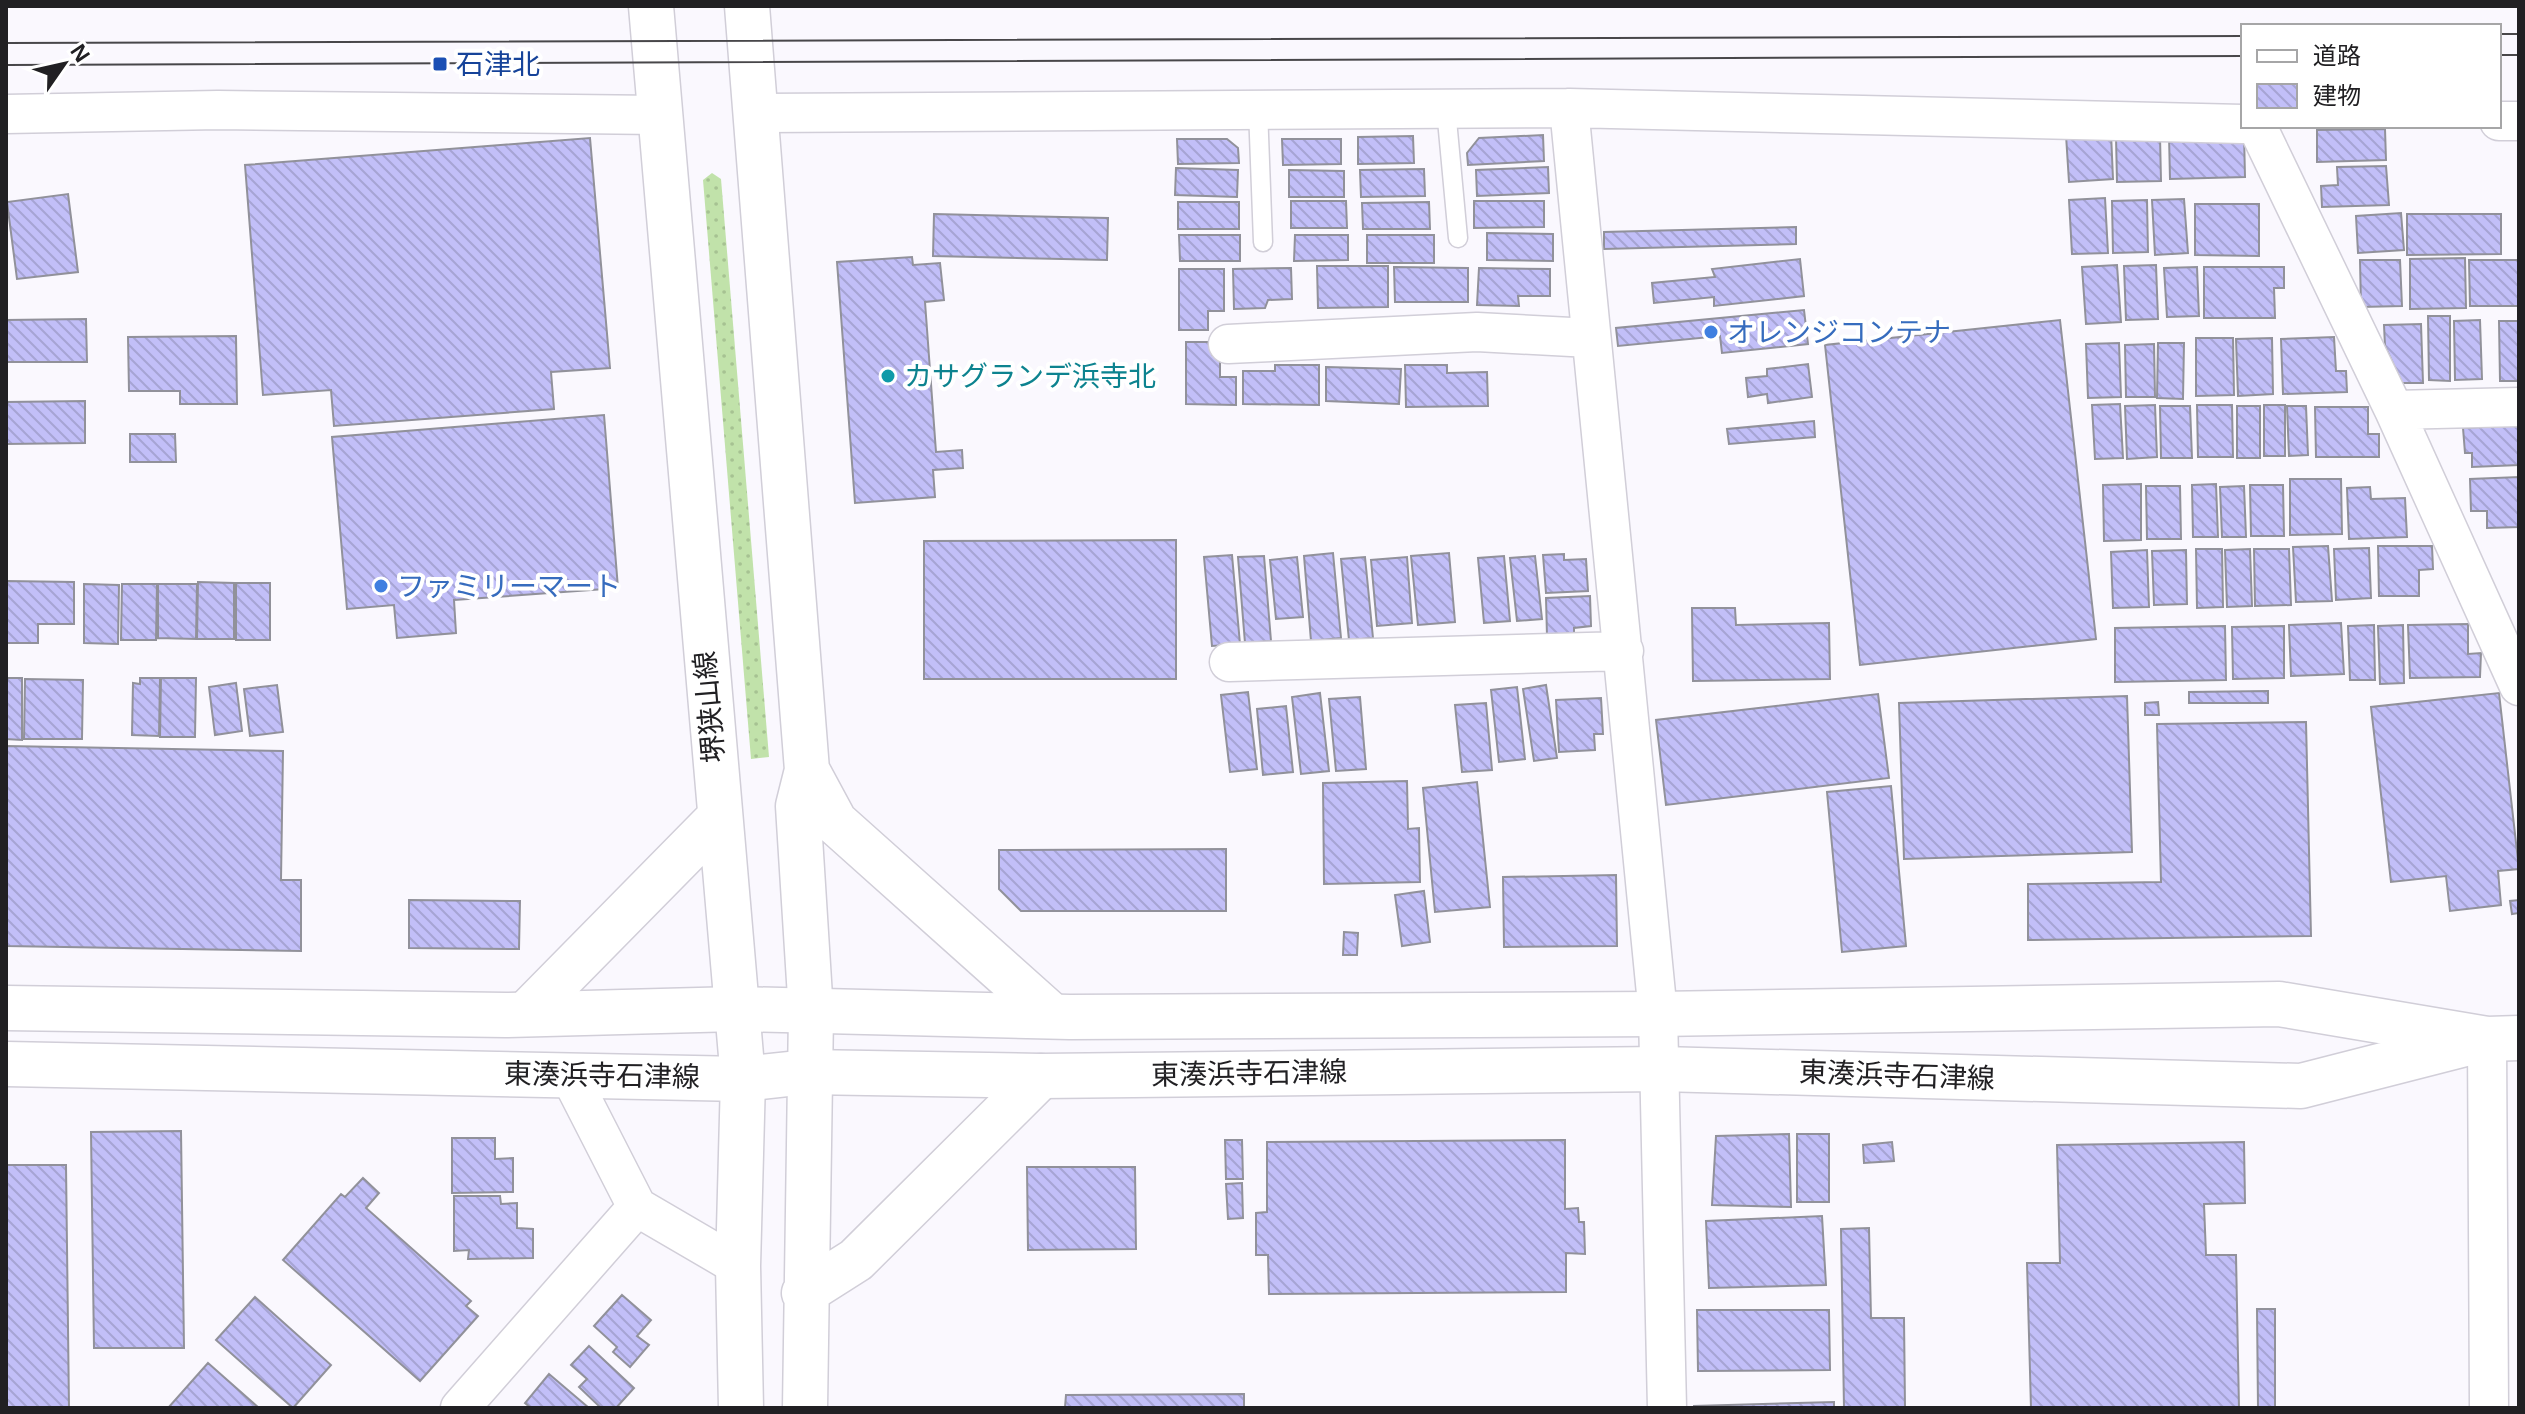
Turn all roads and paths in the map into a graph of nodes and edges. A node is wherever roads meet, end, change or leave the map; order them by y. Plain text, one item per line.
1 (651, 6) edge
2 (747, 6) edge
3 (1569, 108) junction
4 (1258, 109) junction
5 (1446, 109) junction
6 (754, 113) junction
7 (6, 114) edge
8 (659, 115) junction
9 (2241, 124) edge
10 (2258, 128) edge
11 (1458, 238) dead end
12 (1263, 242) dead end
13 (1590, 338) junction
14 (1228, 344) dead end
15 (2519, 407) edge
16 (2394, 410) junction
17 (1624, 651) junction
18 (1229, 662) dead end
19 (2519, 686) edge
20 (807, 770) junction
21 (719, 818) junction
22 (6, 1008) edge
23 (737, 1009) junction
24 (527, 1013) junction
25 (811, 1013) junction
26 (1658, 1014) junction
27 (1052, 1016) junction
28 (2503, 1038) edge
29 (6, 1064) edge
30 (1661, 1069) junction
31 (807, 1072) junction
32 (570, 1076) junction
33 (1041, 1076) junction
34 (743, 1079) junction
35 (637, 1207) junction
36 (738, 1266) junction
37 (804, 1293) junction
38 (460, 1408) edge
39 (741, 1408) edge
40 (805, 1408) edge
41 (1667, 1408) edge
42 (2489, 1408) edge

1 - 8 street, 堺狭山線
2 - 6 street
3 - 5 street
3 - 9 street
3 - 13 street
4 - 5 street
4 - 6 street
4 - 12 lane
5 - 11 lane
6 - 20 street
7 - 8 street
8 - 21 street, 堺狭山線
10 - 16 street
13 - 14 street
13 - 17 street
15 - 16 street
16 - 19 street
17 - 18 street
17 - 26 street
20 - 25 street
20 - 27 street
21 - 23 street, 堺狭山線
21 - 24 street
22 - 24 street, 東湊浜寺石津線
23 - 24 street, 東湊浜寺石津線
23 - 25 street, 東湊浜寺石津線
23 - 34 street, 堺狭山線
25 - 27 street, 東湊浜寺石津線
25 - 31 street
26 - 27 street, 東湊浜寺石津線
26 - 28 street, 東湊浜寺石津線
26 - 30 street
28 - 30 street, 東湊浜寺石津線
28 - 42 street
29 - 32 street, 東湊浜寺石津線
30 - 33 street, 東湊浜寺石津線
30 - 41 street
31 - 33 street, 東湊浜寺石津線
31 - 34 street, 東湊浜寺石津線
31 - 37 street
32 - 34 street, 東湊浜寺石津線
32 - 35 street
33 - 37 street
34 - 36 street, 堺狭山線
35 - 36 street
35 - 38 street
36 - 39 street, 堺狭山線
37 - 40 street

